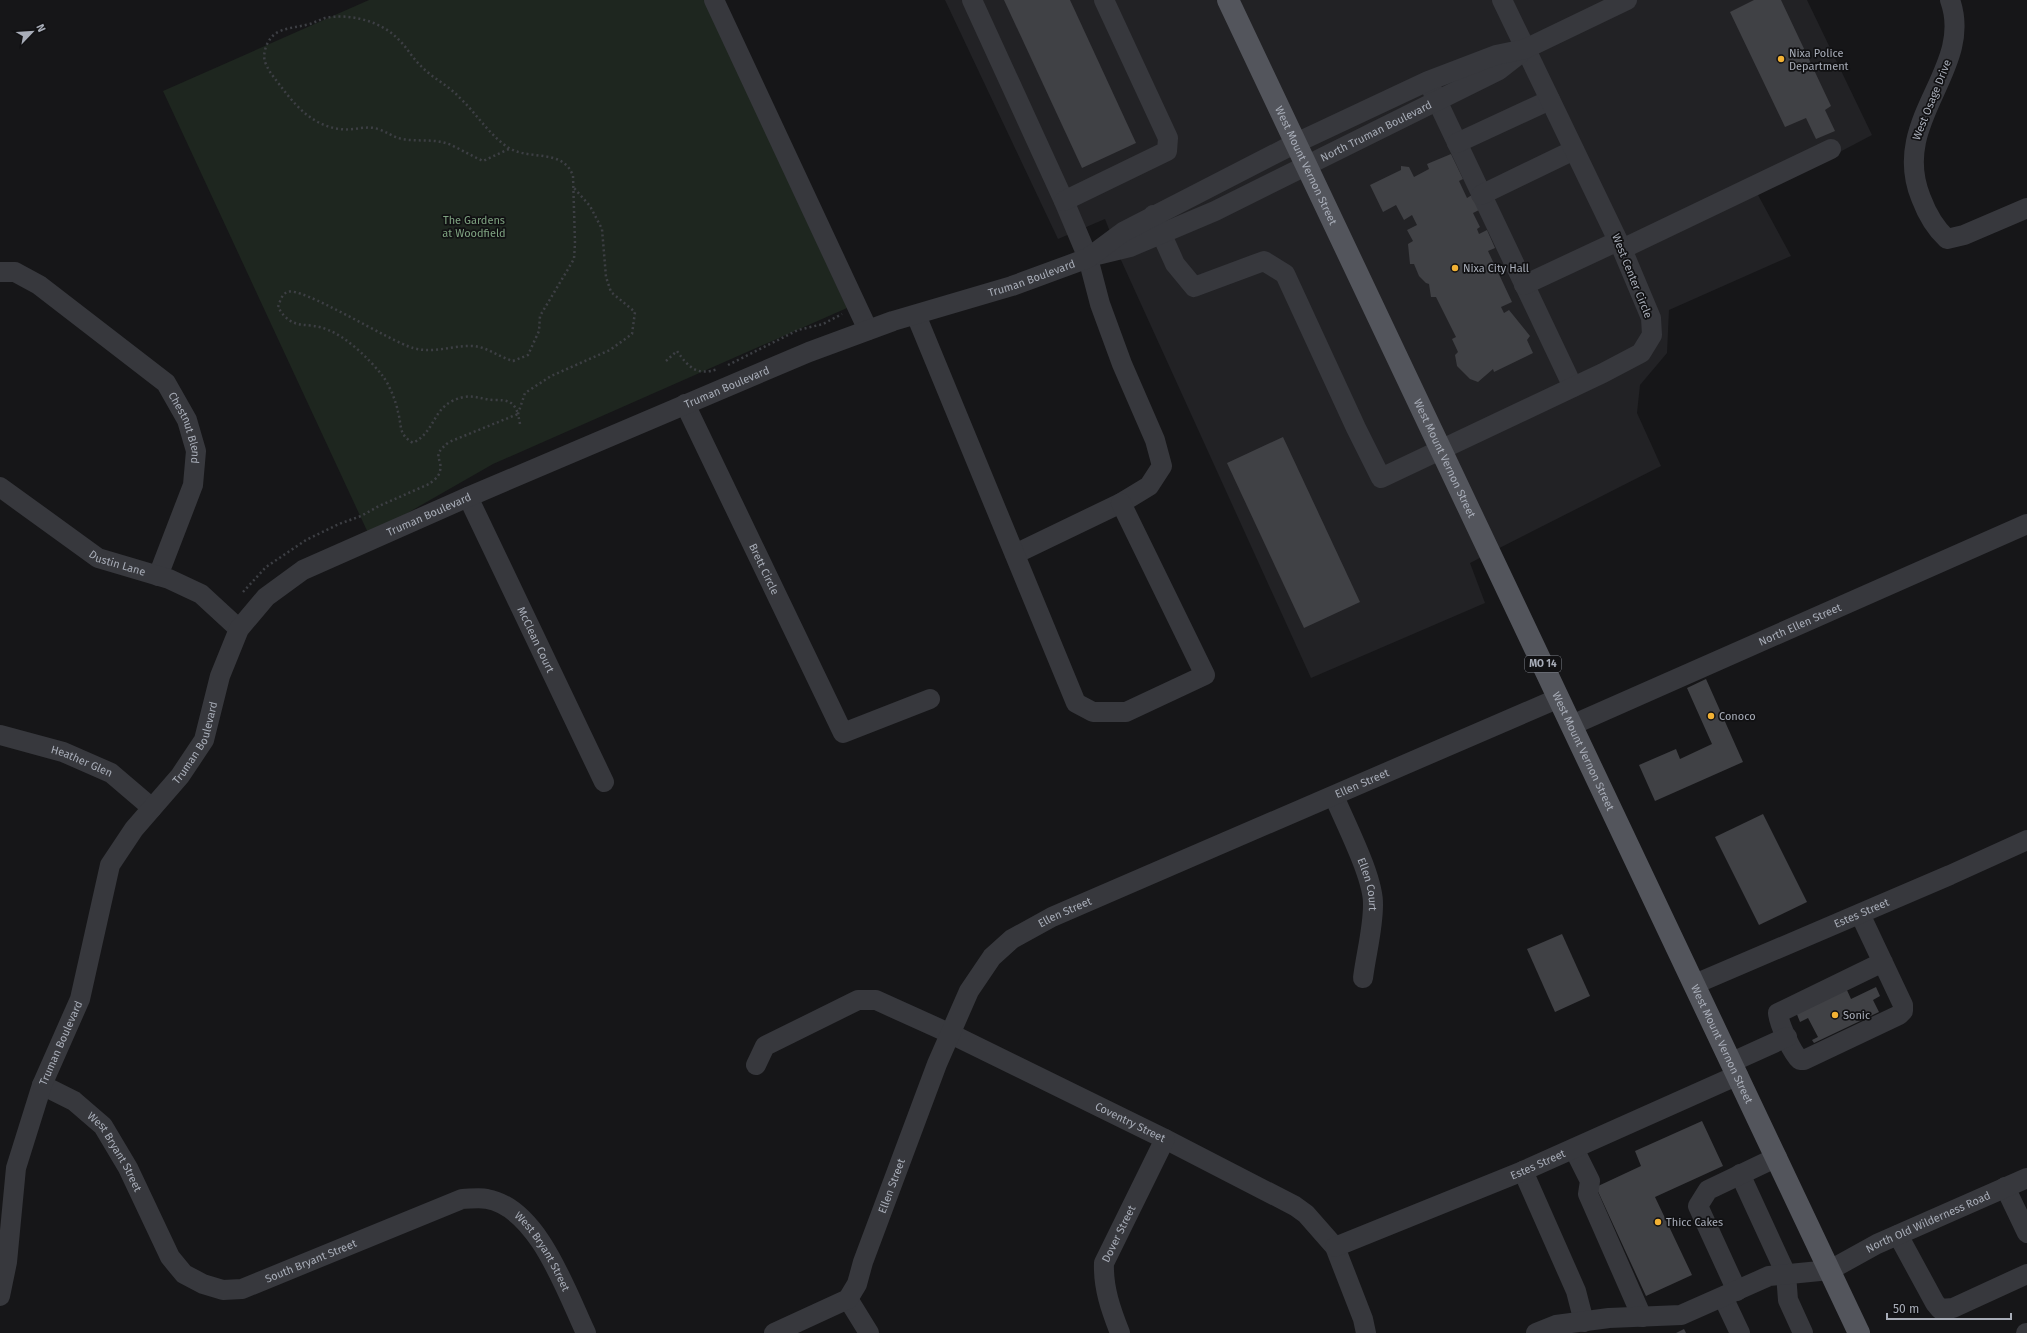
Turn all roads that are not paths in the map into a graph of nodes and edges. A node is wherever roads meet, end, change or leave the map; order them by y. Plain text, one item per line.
1 (714, 0) edge
2 (972, 0) edge
3 (1104, 0) edge
4 (1228, 0) edge
5 (1502, 0) edge
6 (1627, 0) edge
7 (1950, 0) edge
8 (1525, 49) junction
9 (1428, 81) junction
10 (1550, 100) junction
11 (1437, 101) junction
12 (1296, 143) junction
13 (1457, 143) junction
14 (1831, 149) dead end
15 (1574, 150) junction
16 (1307, 165) junction
17 (1482, 195) junction
18 (1064, 201) junction
19 (2027, 208) edge
20 (1153, 215) junction
21 (1162, 234) junction
22 (1620, 245) junction
23 (1088, 258) junction
24 (0, 272) edge
25 (1524, 284) junction
26 (916, 315) junction
27 (868, 330) junction
28 (1573, 388) junction
29 (685, 404) junction
30 (1441, 449) junction
31 (0, 488) edge
32 (468, 497) junction
33 (1121, 503) junction
34 (2027, 524) edge
35 (1015, 554) junction
36 (158, 576) junction
37 (239, 629) junction
38 (1559, 698) junction
39 (930, 699) dead end
40 (1572, 725) junction
41 (0, 734) edge
42 (604, 782) dead end
43 (1334, 796) junction
44 (152, 808) junction
45 (2027, 840) edge
46 (1860, 914) junction
47 (1883, 962) junction
48 (1363, 978) dead end
49 (1695, 984) junction
50 (951, 1034) junction
51 (1787, 1037) junction
52 (756, 1065) dead end
53 (1735, 1069) junction
54 (42, 1085) junction
55 (1165, 1139) junction
56 (1574, 1148) junction
57 (1777, 1157) junction
58 (1523, 1171) junction
59 (1740, 1174) junction
60 (2027, 1178) edge
61 (2005, 1187) junction
62 (474, 1199) joint
63 (2027, 1233) edge
64 (1898, 1234) junction
65 (162, 1241) joint
66 (1335, 1247) junction
67 (1830, 1270) junction
68 (1786, 1274) junction
69 (2027, 1274) edge
70 (1730, 1294) junction
71 (0, 1296) edge
72 (848, 1299) junction
73 (1642, 1317) junction
74 (1584, 1322) junction
75 (1860, 1331) edge
76 (586, 1333) edge
77 (774, 1333) edge
78 (869, 1333) edge
79 (1120, 1333) edge
80 (1366, 1333) edge
81 (1536, 1333) edge
82 (1740, 1333) edge
83 (1803, 1333) edge

1 - 27 street
2 - 18 street
3 - 18 street
4 - 12 main road, West Mount Vernon Street / MO 14
5 - 8 street, West Center Circle
6 - 8 street, North Truman Boulevard
7 - 19 street, West Osage Drive
8 - 9 street, North Truman Boulevard
8 - 10 street, West Center Circle
8 - 11 street, North Truman Boulevard
9 - 11 street
9 - 12 street, North Truman Boulevard
10 - 13 street
10 - 15 street, West Center Circle
11 - 13 street
11 - 16 street, North Truman Boulevard
12 - 16 main road, West Mount Vernon Street / MO 14
12 - 20 street, Truman Boulevard
13 - 17 street
14 - 22 street
15 - 17 street
15 - 22 street, West Center Circle
16 - 21 street, North Truman Boulevard
16 - 30 main road, West Mount Vernon Street / MO 14
17 - 25 street
18 - 23 street
20 - 21 street
20 - 23 street, Truman Boulevard
21 - 23 street, North Truman Boulevard
21 - 30 street, West Center Circle
22 - 25 street
22 - 28 street, West Center Circle
23 - 26 street, Truman Boulevard
23 - 33 street
24 - 36 street, Chestnut Blend
25 - 28 street
26 - 27 street, Truman Boulevard
26 - 35 street
27 - 29 street, Truman Boulevard
28 - 30 street, West Center Circle
29 - 32 street, Truman Boulevard
29 - 39 street, Brett Circle
30 - 38 main road, West Mount Vernon Street / MO 14
31 - 36 street, Dustin Lane
32 - 37 street, Truman Boulevard
32 - 42 street, McClean Court
33 - 35 street
33 - 35 street
34 - 40 street, North Ellen Street
36 - 37 street, Dustin Lane
37 - 44 street, Truman Boulevard
38 - 40 main road, West Mount Vernon Street / MO 14
38 - 43 street, Ellen Street
40 - 49 main road, West Mount Vernon Street / MO 14
41 - 44 street, Heather Glen
43 - 48 street, Ellen Court
43 - 50 street, Ellen Street
44 - 54 street, Truman Boulevard
45 - 46 street, Estes Street
46 - 47 street
46 - 49 street, Estes Street
47 - 51 street
47 - 51 street
49 - 53 main road, West Mount Vernon Street / MO 14
50 - 52 street, Coventry Street
50 - 55 street, Coventry Street
50 - 72 street, Ellen Street
51 - 53 street, Estes Street
53 - 56 street, Estes Street
53 - 57 main road, West Mount Vernon Street / MO 14
54 - 65 street, West Bryant Street
54 - 71 street, Truman Boulevard
55 - 66 street, Coventry Street
55 - 79 street, Dover Street
56 - 58 street, Estes Street
56 - 73 street
57 - 59 street
57 - 67 main road, West Mount Vernon Street / MO 14
58 - 66 street, Estes Street
58 - 74 street
59 - 68 street
59 - 70 street
60 - 61 street, North Old Wilderness Road
61 - 63 street
61 - 64 street, North Old Wilderness Road
62 - 65 street, South Bryant Street
62 - 76 street, West Bryant Street
64 - 67 street, North Old Wilderness Road
64 - 69 street
66 - 80 street, Coventry Street
67 - 68 street
67 - 75 main road, West Mount Vernon Street / MO 14
68 - 70 street
68 - 83 street
70 - 73 street
70 - 82 street
72 - 77 street
72 - 78 street
73 - 74 street
74 - 81 street

